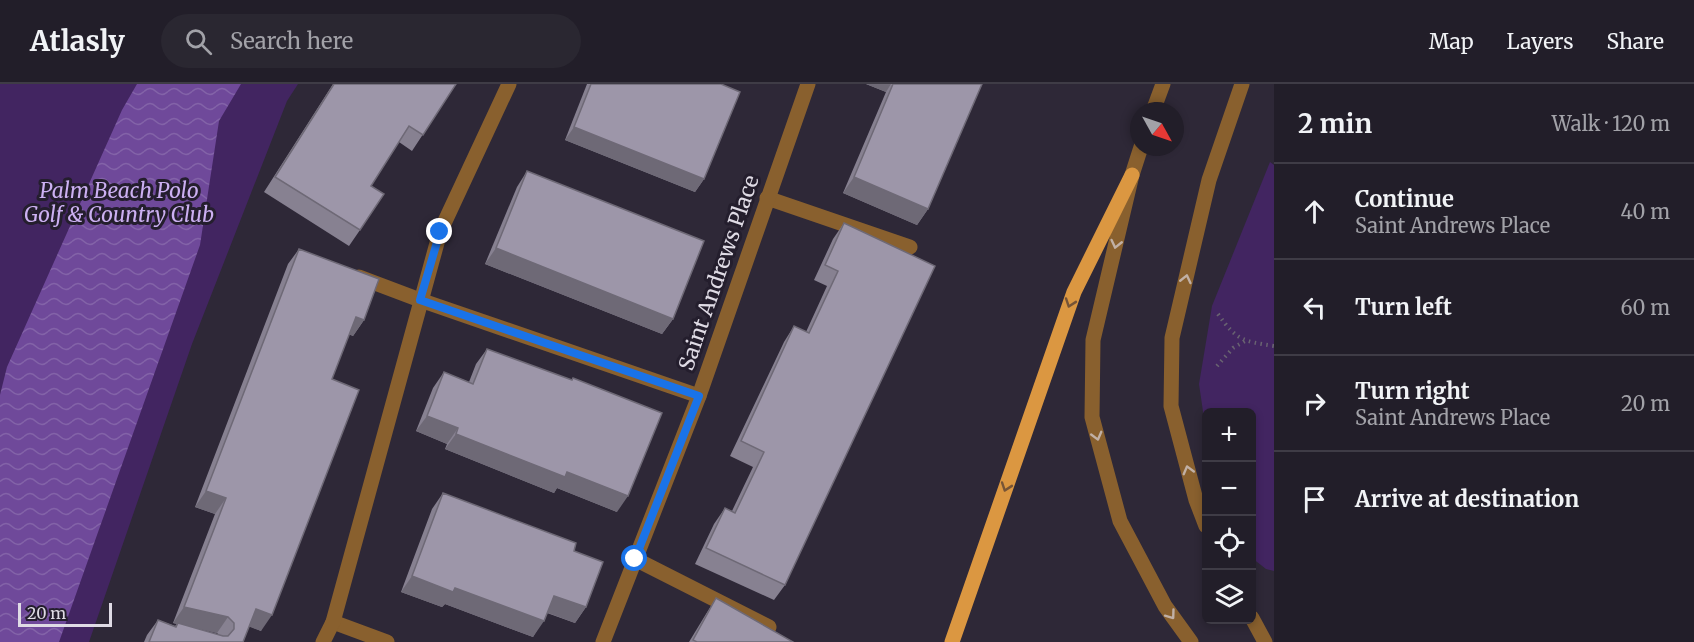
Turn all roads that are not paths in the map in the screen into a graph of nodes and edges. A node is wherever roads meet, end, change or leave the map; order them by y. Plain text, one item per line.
1 (509, 84) edge
2 (1162, 84) edge
3 (1242, 84) edge
4 (805, 85) edge
5 (1156, 102) edge
6 (1138, 156) edge
7 (1132, 175) junction
8 (767, 198) junction
9 (910, 247) dead end
10 (347, 272) edge
11 (420, 300) junction
12 (699, 396) junction
13 (1202, 516) edge
14 (635, 559) junction
15 (333, 622) junction
16 (1255, 624) edge
17 (769, 627) edge
18 (322, 642) edge
19 (387, 642) edge
20 (603, 642) edge
21 (952, 642) edge
22 (1191, 642) edge
23 (1266, 642) edge

1 - 11 street
2 - 5 street
13 -> 3 street
4 - 8 street, Saint Andrews Place
6 - 7 street
7 -> 21 main road
7 -> 22 street
8 - 9 street
8 - 12 street, Saint Andrews Place
10 - 11 street
11 - 12 street
11 - 15 street
12 - 14 street, Saint Andrews Place
14 - 17 street
14 - 20 street, Saint Andrews Place
15 - 18 street
15 - 19 street
16 - 23 street

